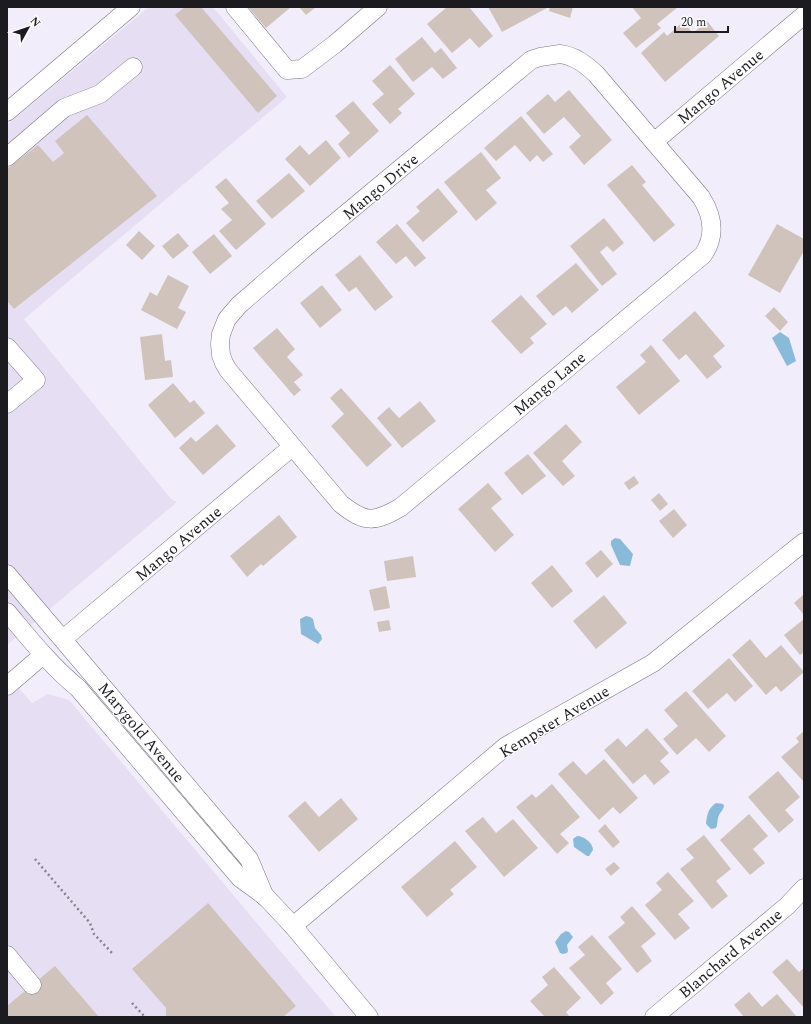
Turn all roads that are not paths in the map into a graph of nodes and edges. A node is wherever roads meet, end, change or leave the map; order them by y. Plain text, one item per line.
1 (131, 7) edge
2 (235, 7) edge
3 (378, 7) edge
4 (804, 16) edge
5 (132, 67) dead end
6 (7, 112) edge
7 (654, 142) junction
8 (7, 157) edge
9 (7, 347) edge
10 (7, 404) edge
11 (292, 447) junction
12 (804, 542) edge
13 (7, 574) edge
14 (7, 589) edge
15 (7, 612) edge
16 (63, 639) junction
17 (43, 655) junction
18 (7, 686) edge
19 (224, 827) junction
20 (804, 888) edge
21 (266, 897) junction
22 (293, 926) junction
23 (7, 955) edge
24 (32, 985) dead end
25 (362, 1014) edge
26 (654, 1017) edge

1 - 6 street
2 - 3 street
4 - 7 street, Mango Avenue
5 - 8 street
7 - 11 street, Mango Lane
7 - 11 street, Mango Drive
9 - 10 street
11 - 16 street, Mango Avenue
12 - 22 street, Kempster Avenue
13 - 16 street, Marygold Avenue
14 - 17 street
15 - 17 street, Marygold Avenue
16 - 19 street, Marygold Avenue
17 - 18 street
17 - 19 street
17 - 21 street, Marygold Avenue
19 - 21 street, Marygold Avenue
20 - 26 street, Blanchard Avenue
21 - 22 street, Marygold Avenue
22 - 25 street, Marygold Avenue
23 - 24 street

